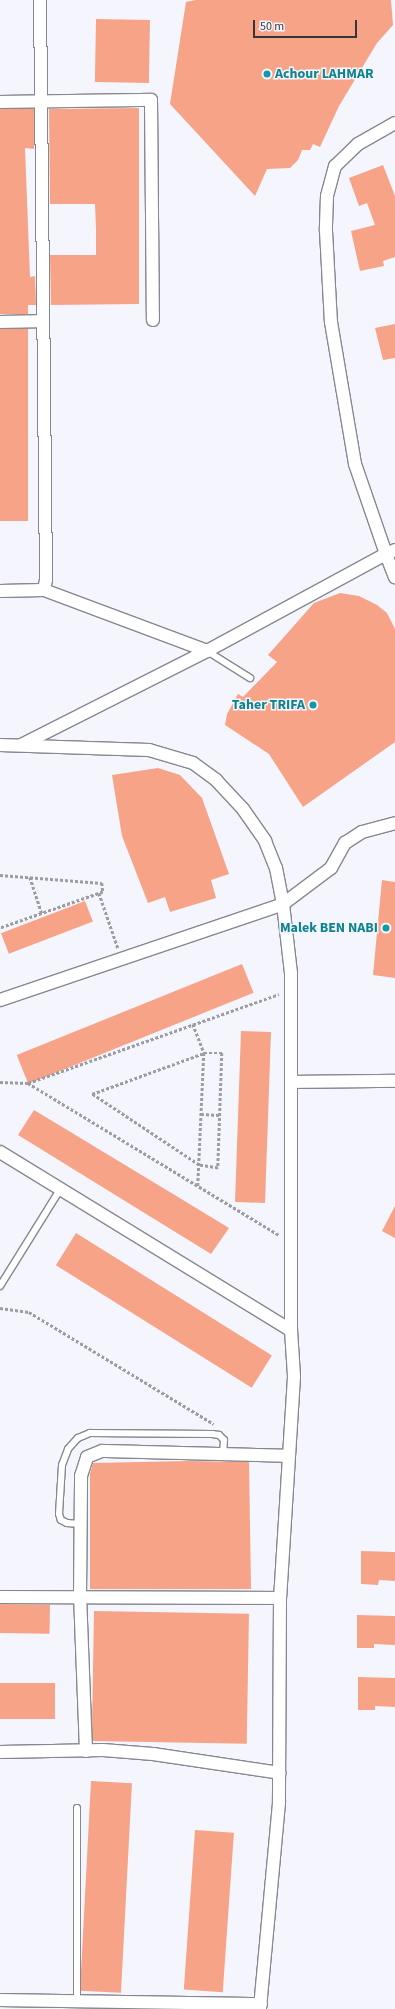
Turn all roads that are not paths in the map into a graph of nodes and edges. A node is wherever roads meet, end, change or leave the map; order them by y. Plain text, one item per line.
1 (40, 0) edge
2 (0, 102) edge
3 (41, 102) junction
4 (395, 123) edge
5 (153, 320) dead end
6 (43, 321) junction
7 (0, 322) edge
8 (391, 552) edge
9 (395, 577) edge
10 (44, 590) junction
11 (0, 591) edge
12 (207, 651) junction
13 (250, 678) dead end
14 (0, 746) edge
15 (19, 746) junction
16 (395, 824) edge
17 (284, 904) junction
18 (0, 1000) edge
19 (395, 1081) edge
20 (291, 1082) junction
21 (0, 1152) edge
22 (61, 1188) junction
23 (0, 1286) edge
24 (291, 1330) junction
25 (223, 1454) junction
26 (289, 1456) junction
27 (80, 1524) junction
28 (0, 1597) edge
29 (80, 1597) junction
30 (280, 1598) junction
31 (86, 1751) junction
32 (0, 1752) edge
33 (280, 1773) junction
34 (77, 1808) dead end
35 (0, 2000) edge
36 (77, 2001) junction
37 (260, 2006) edge

1 - 3 street
2 - 3 street
3 - 5 street
3 - 6 street
4 - 8 street
6 - 7 street
6 - 10 street
8 - 9 street
8 - 12 street
10 - 11 street
10 - 12 street
12 - 13 lane
12 - 15 street
14 - 15 street
15 - 17 street
16 - 17 street
17 - 18 street
17 - 20 street
19 - 20 street
20 - 24 street
21 - 22 street
22 - 23 lane
22 - 24 street
24 - 26 street
25 - 26 street
25 - 27 street
25 - 27 lane
26 - 30 street
27 - 29 street
28 - 29 street
29 - 30 street
29 - 31 street
30 - 33 street
31 - 32 street
31 - 33 street
33 - 37 street
34 - 36 lane
35 - 36 street
36 - 37 street

